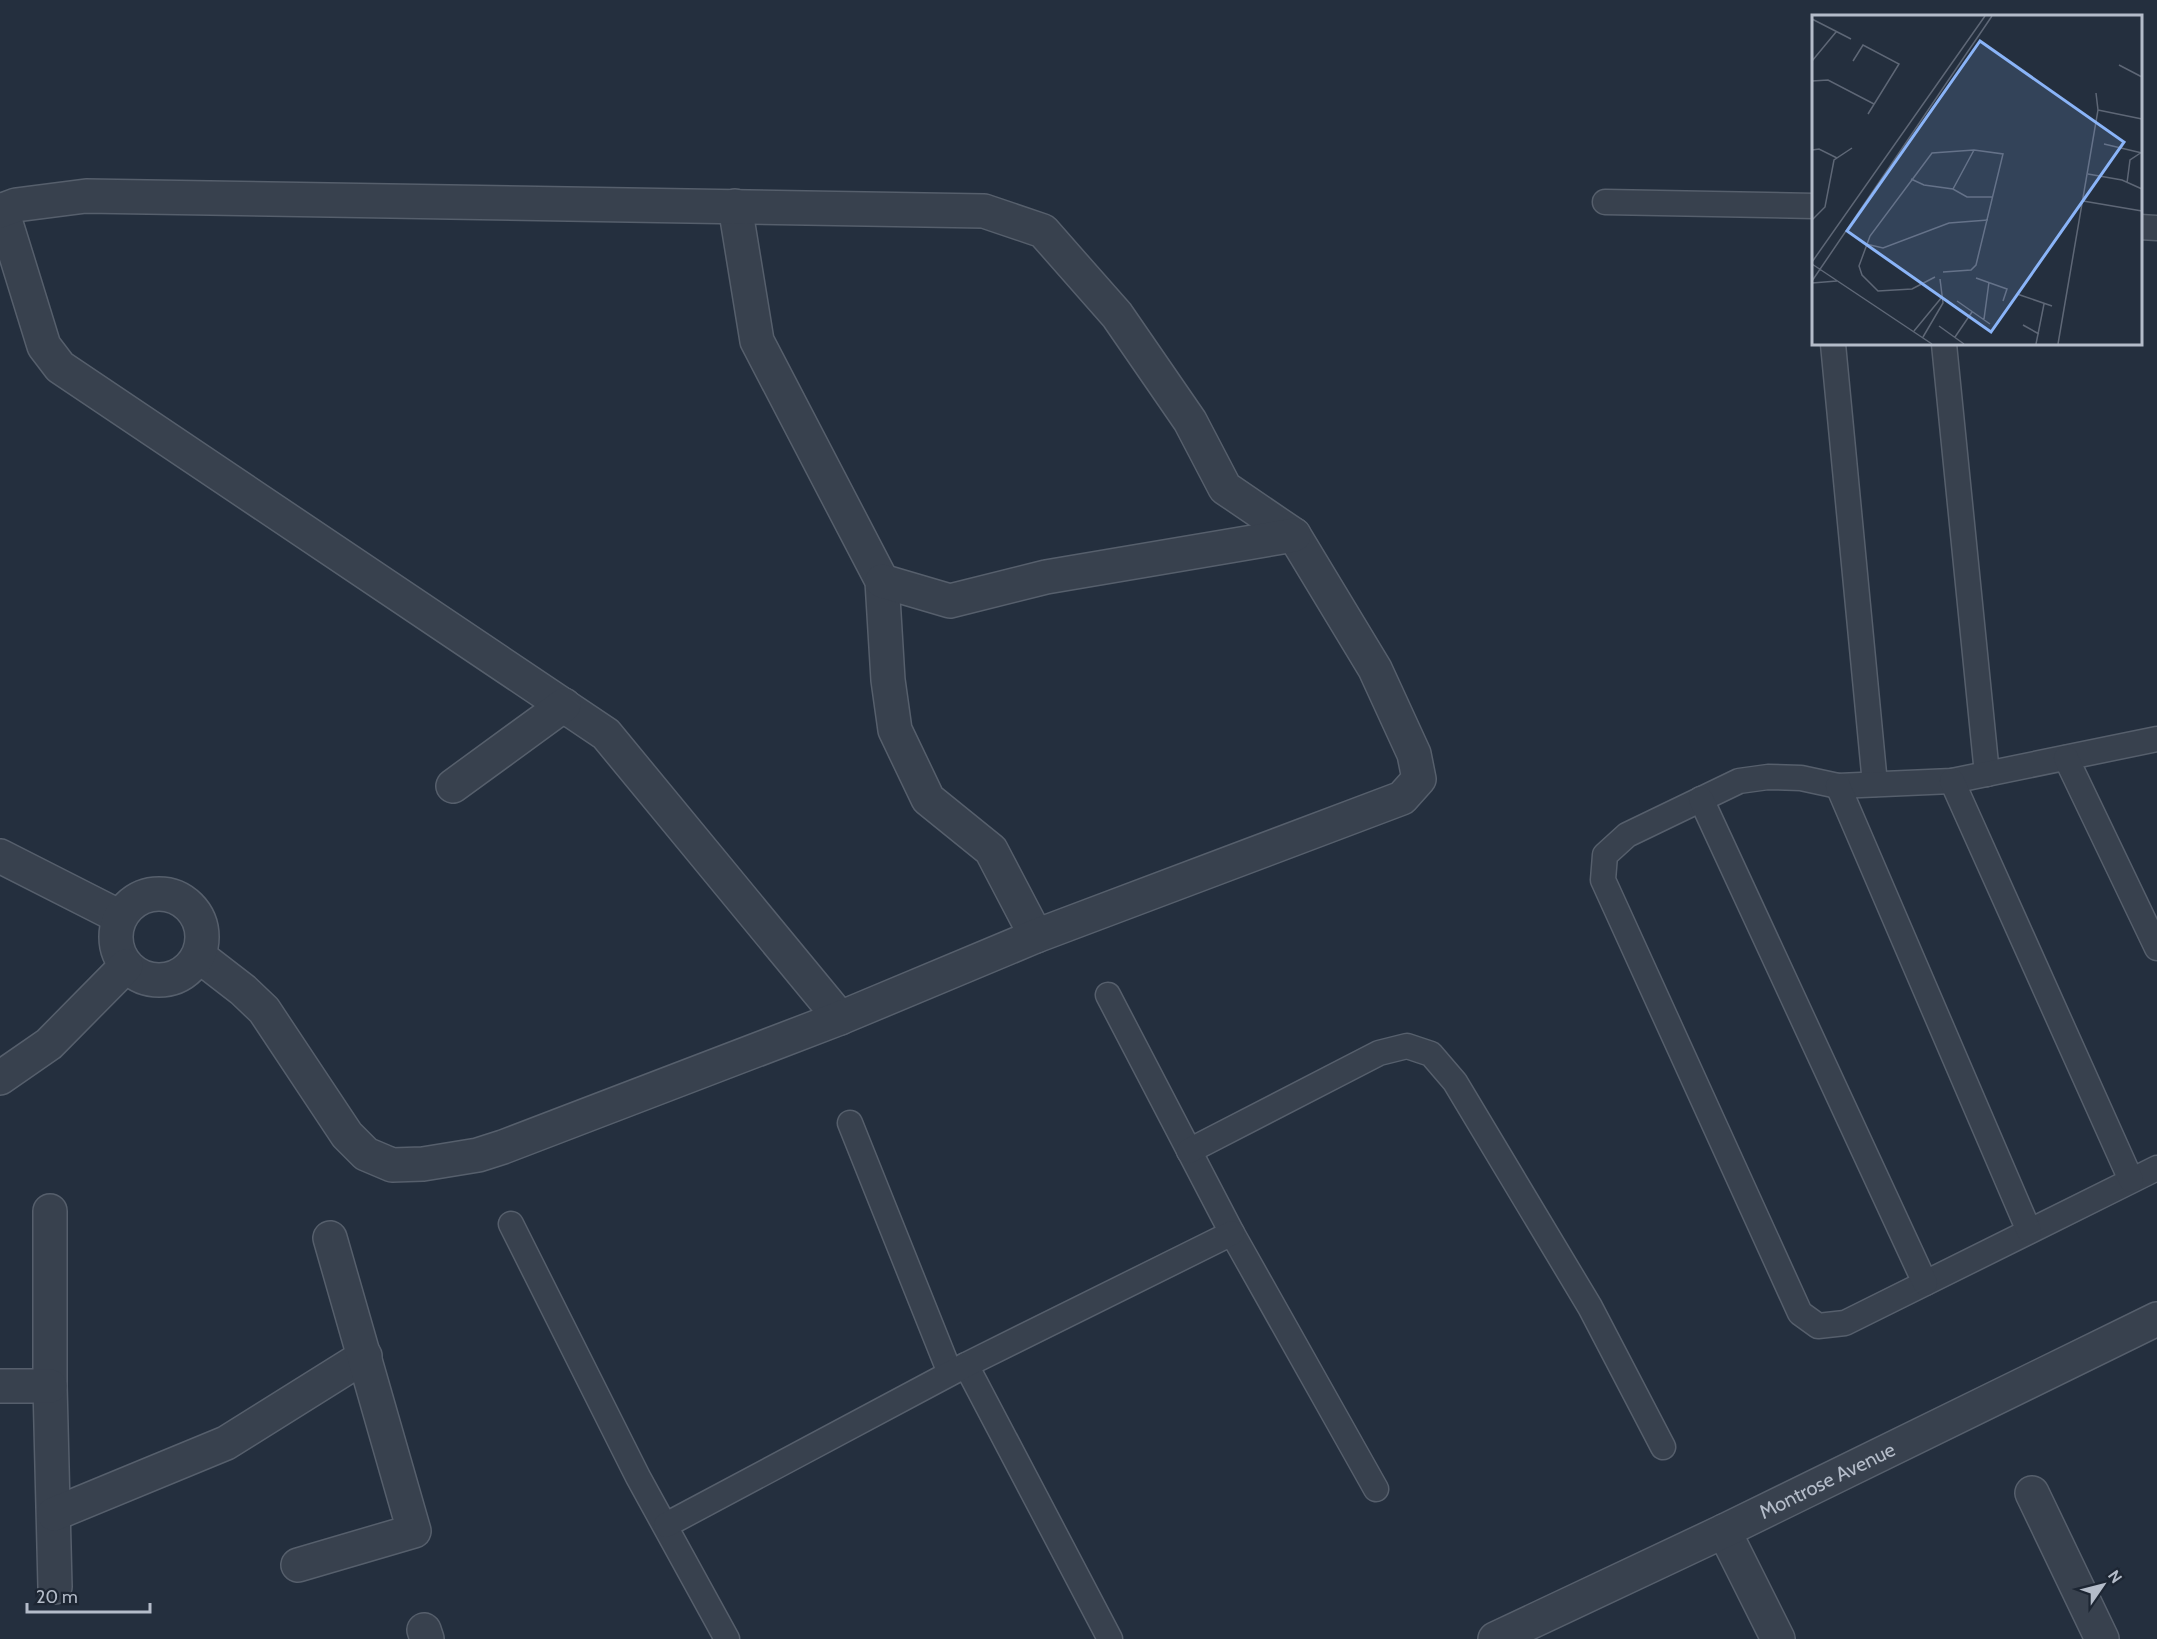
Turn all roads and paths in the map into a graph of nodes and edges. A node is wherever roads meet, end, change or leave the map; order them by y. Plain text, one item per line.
1 (1605, 202) dead end
2 (735, 206) junction
3 (1812, 206) edge
4 (1, 210) edge
5 (2142, 226) edge
6 (2157, 228) edge
7 (1833, 345) edge
8 (1944, 345) edge
9 (1294, 535) junction
10 (882, 581) junction
11 (564, 705) junction
12 (2157, 739) edge
13 (2066, 758) junction
14 (1987, 774) junction
15 (1952, 781) junction
16 (1875, 784) junction
17 (453, 786) dead end
18 (1839, 786) junction
19 (1701, 799) junction
20 (0, 856) edge
21 (120, 917) junction
22 (1036, 936) junction
23 (2157, 948) edge
24 (199, 956) junction
25 (126, 966) junction
26 (1108, 995) dead end
27 (840, 1018) junction
28 (1, 1076) edge
29 (850, 1123) dead end
30 (1189, 1151) junction
31 (2157, 1168) edge
32 (2131, 1179) junction
33 (50, 1211) dead end
34 (511, 1224) dead end
35 (2029, 1231) junction
36 (1232, 1233) junction
37 (330, 1238) dead end
38 (1925, 1283) junction
39 (2157, 1319) edge
40 (364, 1356) junction
41 (958, 1369) junction
42 (0, 1386) edge
43 (50, 1386) junction
44 (1663, 1447) dead end
45 (1376, 1489) dead end
46 (2032, 1493) dead end
47 (54, 1514) junction
48 (666, 1526) junction
49 (1724, 1531) junction
50 (298, 1565) dead end
51 (56, 1587) dead end
52 (727, 1639) edge
53 (1110, 1639) edge
54 (1495, 1639) edge
55 (1778, 1639) edge
56 (2102, 1639) edge

1 - 3 lane
2 - 4 street
2 - 9 street
2 - 10 street
4 - 11 street
5 - 6 lane
7 - 16 lane
8 - 14 lane
9 - 10 street
9 - 22 street
10 - 22 street
11 - 17 street
11 - 27 street
12 - 13 lane
13 - 14 lane
13 - 23 lane
14 - 15 lane
15 - 16 lane
15 - 32 lane
16 - 18 lane
18 - 19 lane
18 - 35 lane
19 - 38 lane
19 - 38 lane
20 - 21 street
21 - 24 street
21 - 25 street
22 - 27 street
24 - 25 street
24 - 27 street
25 - 28 street
26 - 30 lane
29 - 41 lane
30 - 36 lane
30 - 44 lane
31 - 32 lane
32 - 35 lane
33 - 43 street
34 - 48 lane
35 - 38 lane
36 - 41 lane
36 - 45 lane
37 - 40 street
39 - 49 street, Montrose Avenue
40 - 47 street
40 - 50 street
41 - 48 lane
41 - 53 lane
42 - 43 street
43 - 47 street
46 - 56 street
47 - 51 street
48 - 52 lane
49 - 54 street, Montrose Avenue
49 - 55 street

